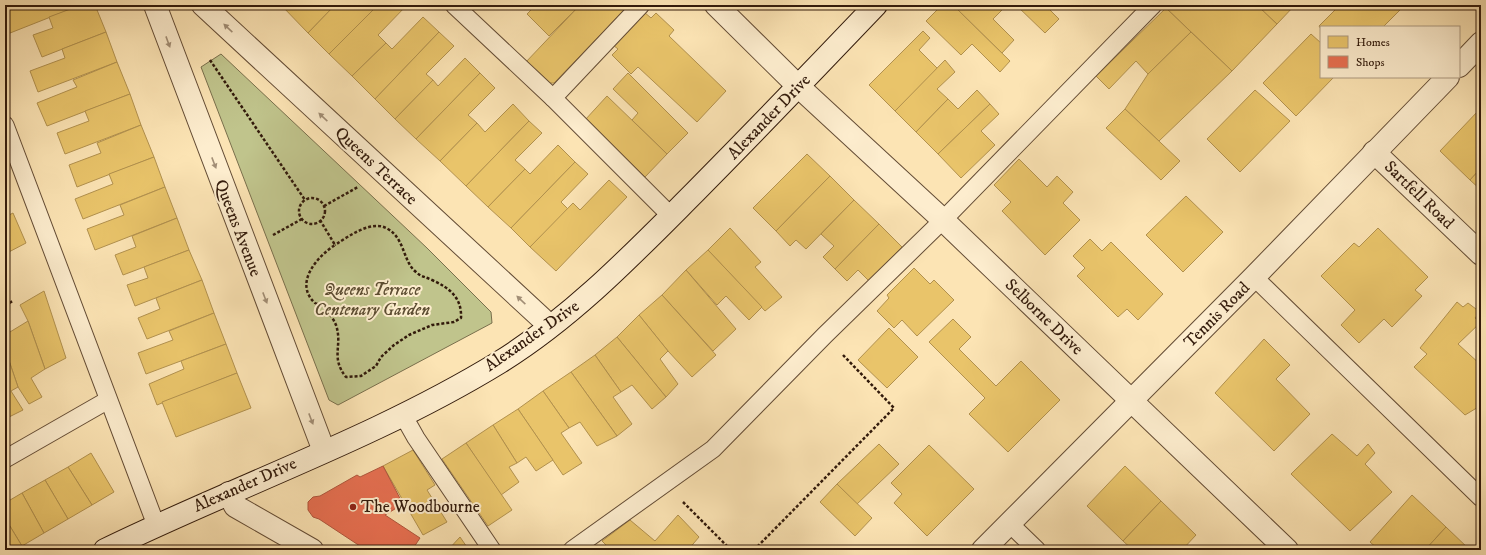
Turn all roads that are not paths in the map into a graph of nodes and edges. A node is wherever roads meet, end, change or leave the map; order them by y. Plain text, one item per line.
1 (155, 5) edge
2 (203, 5) edge
3 (454, 5) edge
4 (641, 5) edge
5 (716, 5) edge
6 (876, 5) edge
7 (1153, 5) edge
8 (1481, 43) edge
9 (1460, 65) edge
10 (1447, 78) edge
11 (798, 87) junction
12 (552, 98) junction
13 (5, 124) edge
14 (1374, 152) junction
15 (671, 216) junction
16 (944, 220) junction
17 (1481, 254) edge
18 (1254, 277) junction
19 (550, 326) junction
20 (108, 400) junction
21 (1132, 401) junction
22 (403, 415) junction
23 (324, 451) junction
24 (5, 459) edge
25 (229, 493) junction
26 (1481, 498) edge
27 (1009, 523) junction
28 (156, 525) junction
29 (105, 550) edge
30 (312, 550) edge
31 (492, 550) edge
32 (572, 550) edge
33 (983, 550) edge
34 (1037, 550) edge
35 (1287, 550) edge

1 -> 23 street, Queens Avenue
19 -> 2 street, Queens Terrace
3 - 12 lane
4 - 12 lane
5 - 11 street, Selborne Drive
6 - 11 street, Alexander Drive
7 - 16 lane
8 - 9 street
10 - 14 street, Tennis Road
11 - 15 street, Alexander Drive
11 - 16 street, Selborne Drive
12 - 15 lane
13 - 20 lane
14 - 17 street, Sartfell Road
14 - 18 street, Tennis Road
15 - 19 street, Alexander Drive
16 - 21 street, Selborne Drive
16 - 32 lane
18 - 21 street, Tennis Road
18 - 26 lane
19 - 22 street, Alexander Drive
20 - 24 lane
20 - 28 lane
21 - 27 street, Tennis Road
21 - 35 street, Selborne Drive
22 - 23 street, Alexander Drive
22 - 31 lane
23 - 25 street, Alexander Drive
25 - 28 street, Alexander Drive
25 - 30 street
27 - 33 street, Tennis Road
27 - 34 lane
28 - 29 street, Alexander Drive

